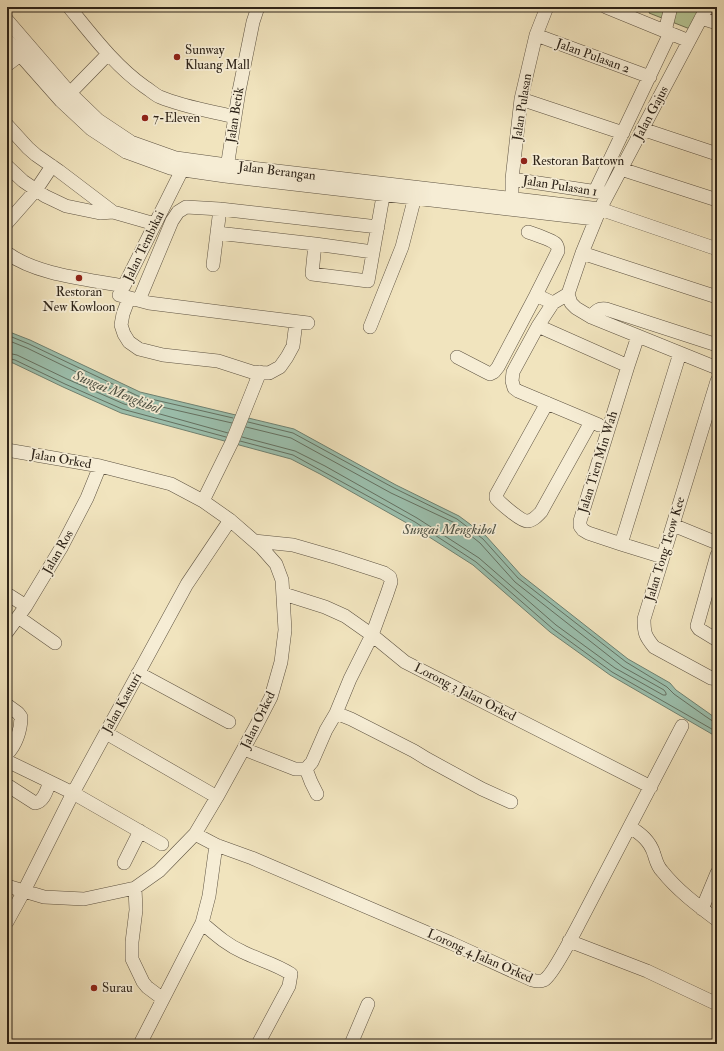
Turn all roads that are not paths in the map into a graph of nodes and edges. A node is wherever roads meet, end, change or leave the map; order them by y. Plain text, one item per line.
1 (69, 7) edge
2 (258, 7) edge
3 (547, 7) edge
4 (606, 7) edge
5 (671, 7) edge
6 (704, 13) edge
7 (7, 20) edge
8 (717, 23) edge
9 (667, 32) junction
10 (536, 35) junction
11 (7, 40) edge
12 (689, 41) junction
13 (108, 54) junction
14 (20, 55) junction
15 (7, 65) edge
16 (650, 77) junction
17 (70, 93) junction
18 (521, 99) junction
19 (235, 117) junction
20 (7, 125) edge
21 (642, 129) junction
22 (623, 133) junction
23 (717, 154) edge
24 (184, 165) junction
25 (7, 166) edge
26 (52, 166) junction
27 (621, 169) junction
28 (226, 171) junction
29 (512, 179) junction
30 (385, 189) junction
31 (36, 190) junction
32 (416, 192) junction
33 (602, 192) junction
34 (717, 200) edge
35 (512, 204) junction
36 (220, 209) junction
37 (113, 212) junction
38 (598, 214) junction
39 (7, 223) edge
40 (155, 224) junction
41 (378, 227) junction
42 (528, 232) dead end
43 (217, 233) junction
44 (315, 244) junction
45 (717, 249) edge
46 (7, 252) edge
47 (373, 252) junction
48 (582, 253) junction
49 (214, 265) dead end
50 (568, 294) junction
51 (536, 295) junction
52 (717, 297) edge
53 (129, 298) junction
54 (553, 303) junction
55 (591, 317) junction
56 (538, 326) junction
57 (370, 327) dead end
58 (638, 336) junction
59 (717, 346) edge
60 (680, 353) junction
61 (457, 357) dead end
62 (628, 366) junction
63 (717, 368) edge
64 (260, 372) junction
65 (717, 381) edge
66 (547, 403) junction
67 (591, 422) junction
68 (608, 429) junction
69 (7, 450) edge
70 (100, 466) junction
71 (203, 501) junction
72 (230, 520) junction
73 (673, 525) junction
74 (254, 541) junction
75 (717, 543) edge
76 (621, 544) junction
77 (717, 555) edge
78 (663, 557) junction
79 (7, 594) edge
80 (284, 594) junction
81 (26, 606) junction
82 (18, 617) junction
83 (7, 632) edge
84 (372, 635) junction
85 (717, 640) edge
86 (55, 643) dead end
87 (138, 673) junction
88 (711, 682) edge
89 (7, 705) edge
90 (336, 713) junction
91 (229, 722) dead end
92 (682, 726) dead end
93 (106, 733) junction
94 (244, 749) junction
95 (7, 754) edge
96 (7, 760) edge
97 (306, 769) junction
98 (50, 782) junction
99 (7, 785) edge
100 (651, 787) junction
101 (73, 793) junction
102 (318, 794) dead end
103 (217, 797) junction
104 (511, 802) dead end
105 (630, 827) junction
106 (140, 831) junction
107 (195, 834) junction
108 (162, 844) dead end
109 (216, 845) junction
110 (124, 863) dead end
111 (717, 873) edge
112 (7, 886) edge
113 (135, 888) junction
114 (24, 891) junction
115 (702, 909) junction
116 (717, 920) edge
117 (7, 922) edge
118 (202, 923) junction
119 (569, 941) junction
120 (164, 999) junction
121 (368, 1004) dead end
122 (717, 1004) edge
123 (140, 1044) edge
124 (258, 1044) edge
125 (351, 1044) edge

1 - 13 street
2 - 19 street, Jalan Betik
3 - 10 street, Jalan Pulasan
4 - 9 street
5 - 9 street
6 - 8 street
6 - 12 street, Jalan Gajus
7 - 17 street, Jalan Berangan
9 - 12 street
9 - 16 street
10 - 16 street, Jalan Pulasan 2
10 - 18 street, Jalan Pulasan
11 - 14 street, Jalan Berangan
12 - 21 street, Jalan Gajus
13 - 17 street
13 - 19 street
14 - 15 street
14 - 24 street, Jalan Berangan
16 - 22 street
17 - 24 street, Jalan Berangan
18 - 22 street
18 - 29 street, Jalan Pulasan
19 - 28 street, Jalan Betik
20 - 26 street
21 - 23 street
21 - 27 street, Jalan Gajus
22 - 33 street
24 - 28 street, Jalan Berangan
24 - 40 street, Jalan Tembikai
25 - 31 street
26 - 31 street
26 - 37 street
27 - 33 street, Jalan Gajus
27 - 34 street
28 - 30 street, Jalan Berangan
29 - 33 street, Jalan Pulasan 1
29 - 35 street, Jalan Pulasan
30 - 32 street, Jalan Berangan
30 - 41 street
31 - 37 street
31 - 39 street
32 - 35 street, Jalan Berangan
32 - 57 street
33 - 38 street, Jalan Gajus
35 - 38 street, Jalan Berangan
36 - 41 street
36 - 43 street
36 - 53 street
37 - 40 street
38 - 45 street, Jalan Berangan
38 - 48 street, Jalan Gajus
40 - 46 street, Jalan Tembikai
41 - 47 street
42 - 51 street
43 - 44 street
43 - 49 street
44 - 47 street
44 - 47 street
48 - 50 street, Jalan Gajus
48 - 52 street
50 - 54 street
50 - 55 street
51 - 54 street
51 - 61 street
53 - 64 street
53 - 64 street
54 - 56 street
55 - 58 street
55 - 59 street
56 - 62 street
56 - 66 street
58 - 60 street
58 - 62 street, Jalan Tien Min Wah
60 - 63 street
60 - 76 street
62 - 68 street, Jalan Tien Min Wah
64 - 71 street
65 - 73 street, Jalan Tong Teow Kee
66 - 67 street
66 - 67 street
67 - 68 street
68 - 76 street, Jalan Tien Min Wah
69 - 70 street, Jalan Orked
70 - 71 street, Jalan Orked
70 - 81 street, Jalan Ros
71 - 72 street, Jalan Orked
72 - 74 street, Jalan Orked
72 - 87 street, Jalan Kasturi
73 - 75 street
73 - 78 street, Jalan Tong Teow Kee
74 - 80 street, Jalan Orked
74 - 84 street
76 - 78 street, Jalan Tien Min Wah
77 - 85 street
78 - 88 street, Jalan Tong Teow Kee
79 - 81 street
80 - 84 street, Lorong 3 Jalan Orked
80 - 94 street, Jalan Orked
81 - 82 street, Jalan Ros
82 - 83 street, Jalan Ros
82 - 86 street
84 - 90 street
84 - 100 street, Lorong 3 Jalan Orked
87 - 91 street
87 - 93 street, Jalan Kasturi
89 - 95 street
90 - 97 street
90 - 104 street
92 - 100 street, Lorong 4 Jalan Orked
93 - 101 street, Jalan Kasturi
93 - 103 street
94 - 97 street
94 - 103 street, Jalan Orked
96 - 98 street
97 - 102 street
98 - 99 street
98 - 101 street
100 - 105 street, Lorong 4 Jalan Orked
101 - 106 street
101 - 114 street, Jalan Kasturi
103 - 107 street, Jalan Orked
105 - 115 street
105 - 119 street, Lorong 4 Jalan Orked
106 - 108 street
106 - 110 street
107 - 109 street
107 - 113 street, Jalan Orked
109 - 118 street
109 - 119 street, Lorong 4 Jalan Orked
111 - 115 street
112 - 114 street, Jalan Orked
113 - 114 street, Jalan Orked
113 - 120 street
114 - 117 street, Jalan Kasturi
115 - 116 street
118 - 120 street
118 - 124 street
119 - 122 street
120 - 123 street
121 - 125 street

